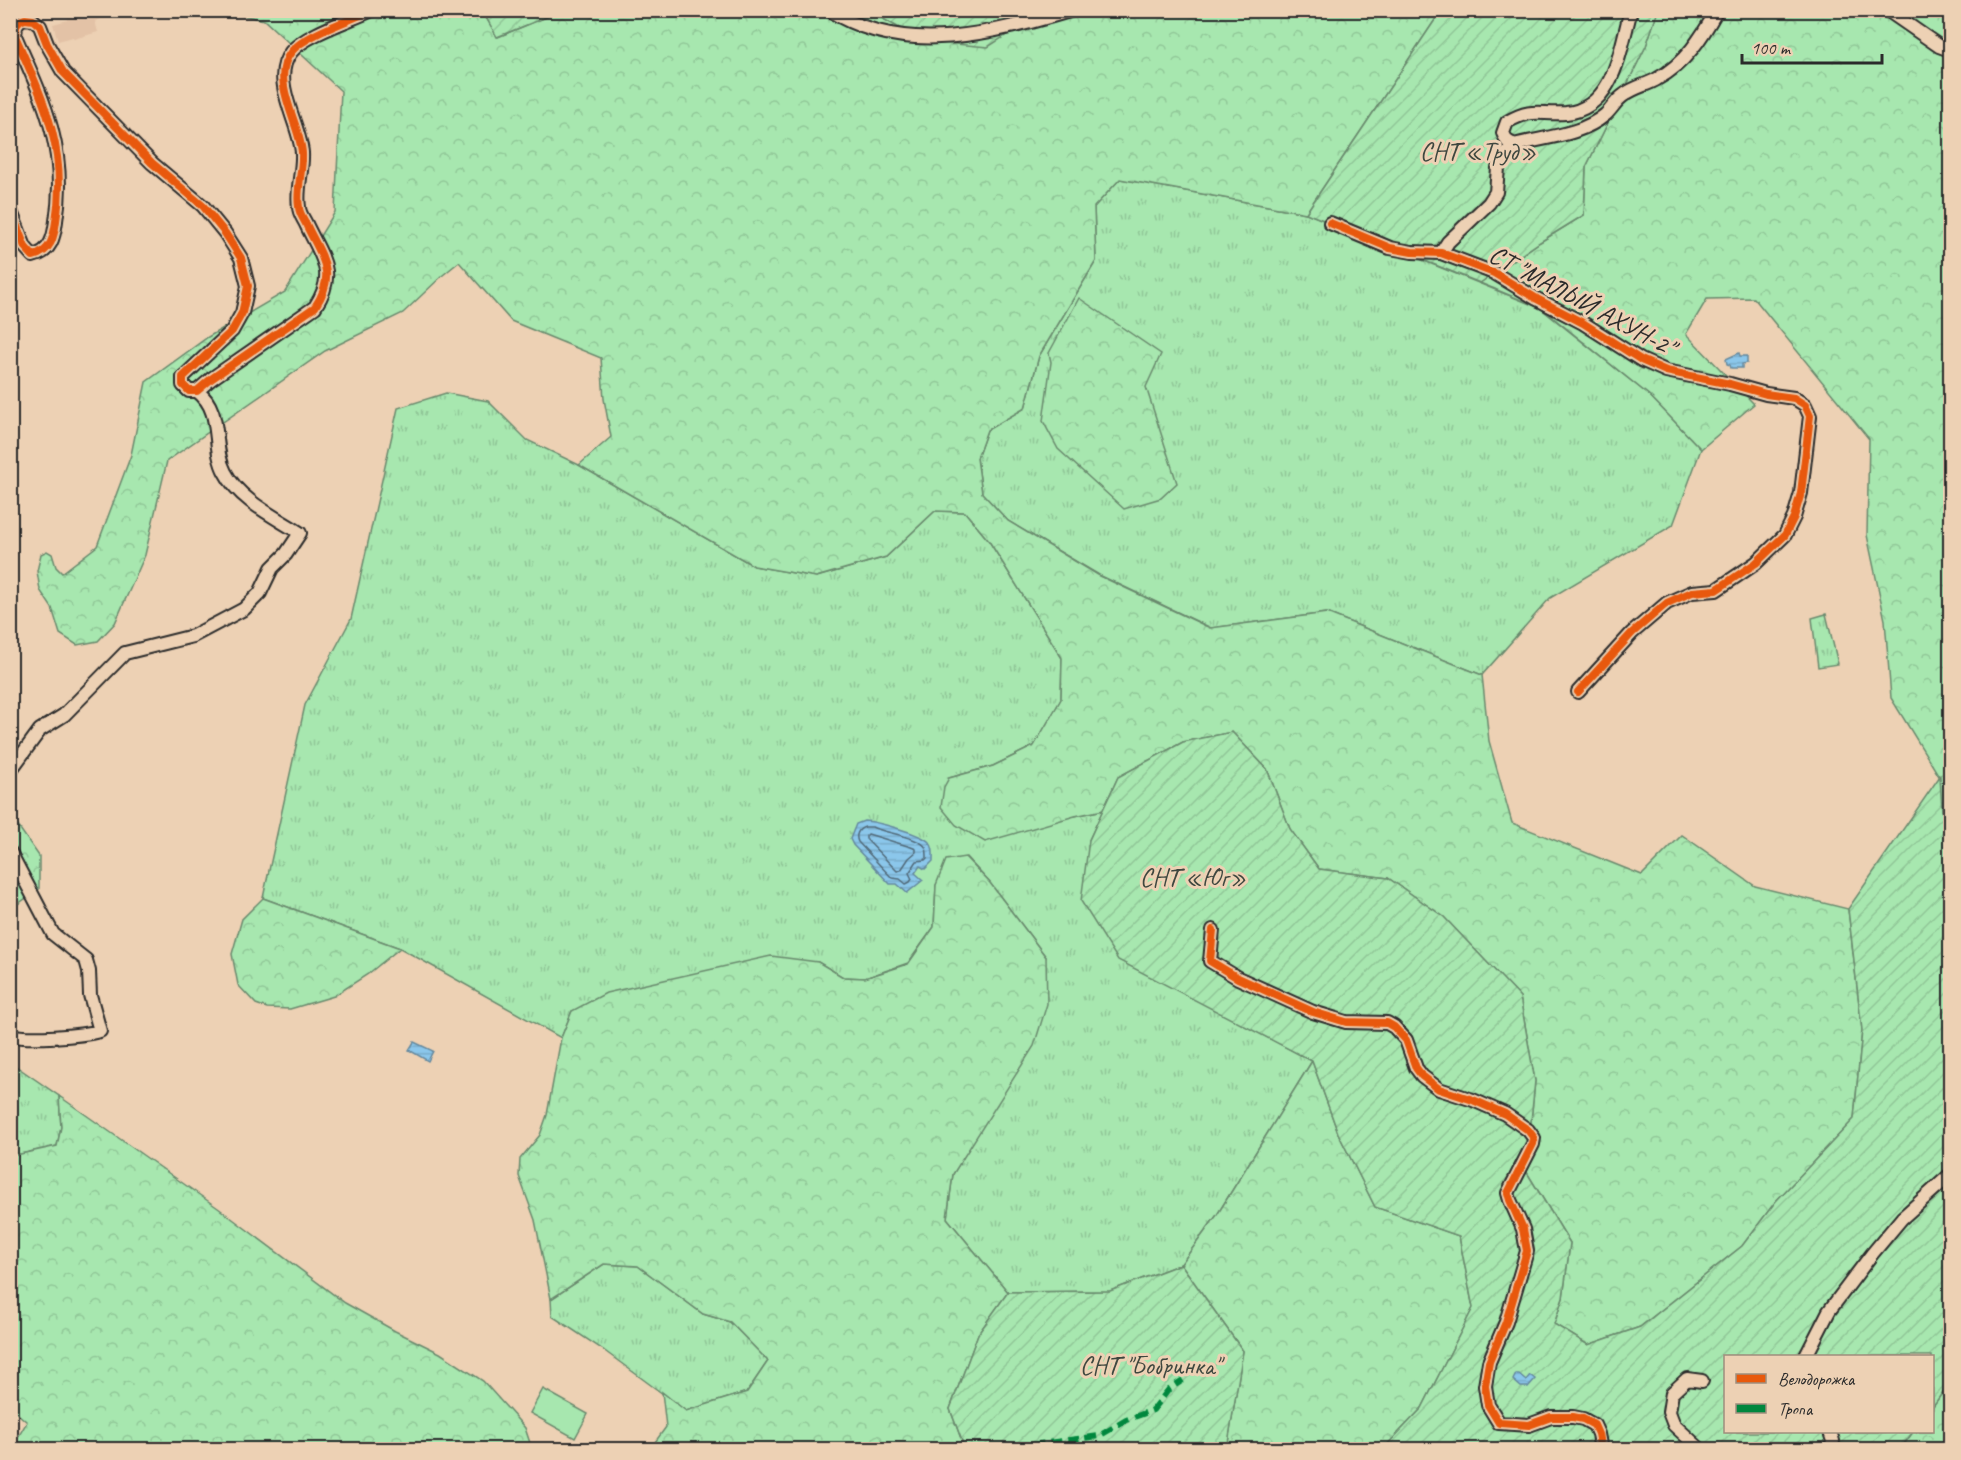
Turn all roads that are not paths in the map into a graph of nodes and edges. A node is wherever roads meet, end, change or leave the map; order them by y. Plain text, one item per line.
1 (372, 10) edge
2 (485, 10) edge
3 (506, 10) edge
4 (829, 10) edge
5 (1073, 10) edge
6 (1631, 10) edge
7 (1718, 10) edge
8 (1887, 10) edge
9 (1950, 50) edge
10 (1514, 145) junction
11 (10, 209) edge
12 (1330, 223) dead end
13 (1441, 254) junction
14 (197, 391) junction
15 (1578, 692) dead end
16 (10, 771) edge
17 (10, 852) edge
18 (1213, 930) dead end
19 (10, 1035) edge
20 (1950, 1175) edge
21 (1807, 1355) edge
22 (1702, 1381) dead end
23 (1831, 1433) edge
24 (1601, 1449) edge
25 (1701, 1449) edge
26 (1831, 1449) edge

1 - 14 street
2 - 3 street
4 - 5 street
6 - 10 street
7 - 10 street
8 - 9 street
10 - 13 street
11 - 14 street
12 - 13 street, СТ "МАЛЫЙ АХУН-2"
13 - 15 street, СТ "МАЛЫЙ АХУН-2"
14 - 16 street
17 - 19 street
18 - 24 street
20 - 21 street
22 - 25 street
23 - 26 street

